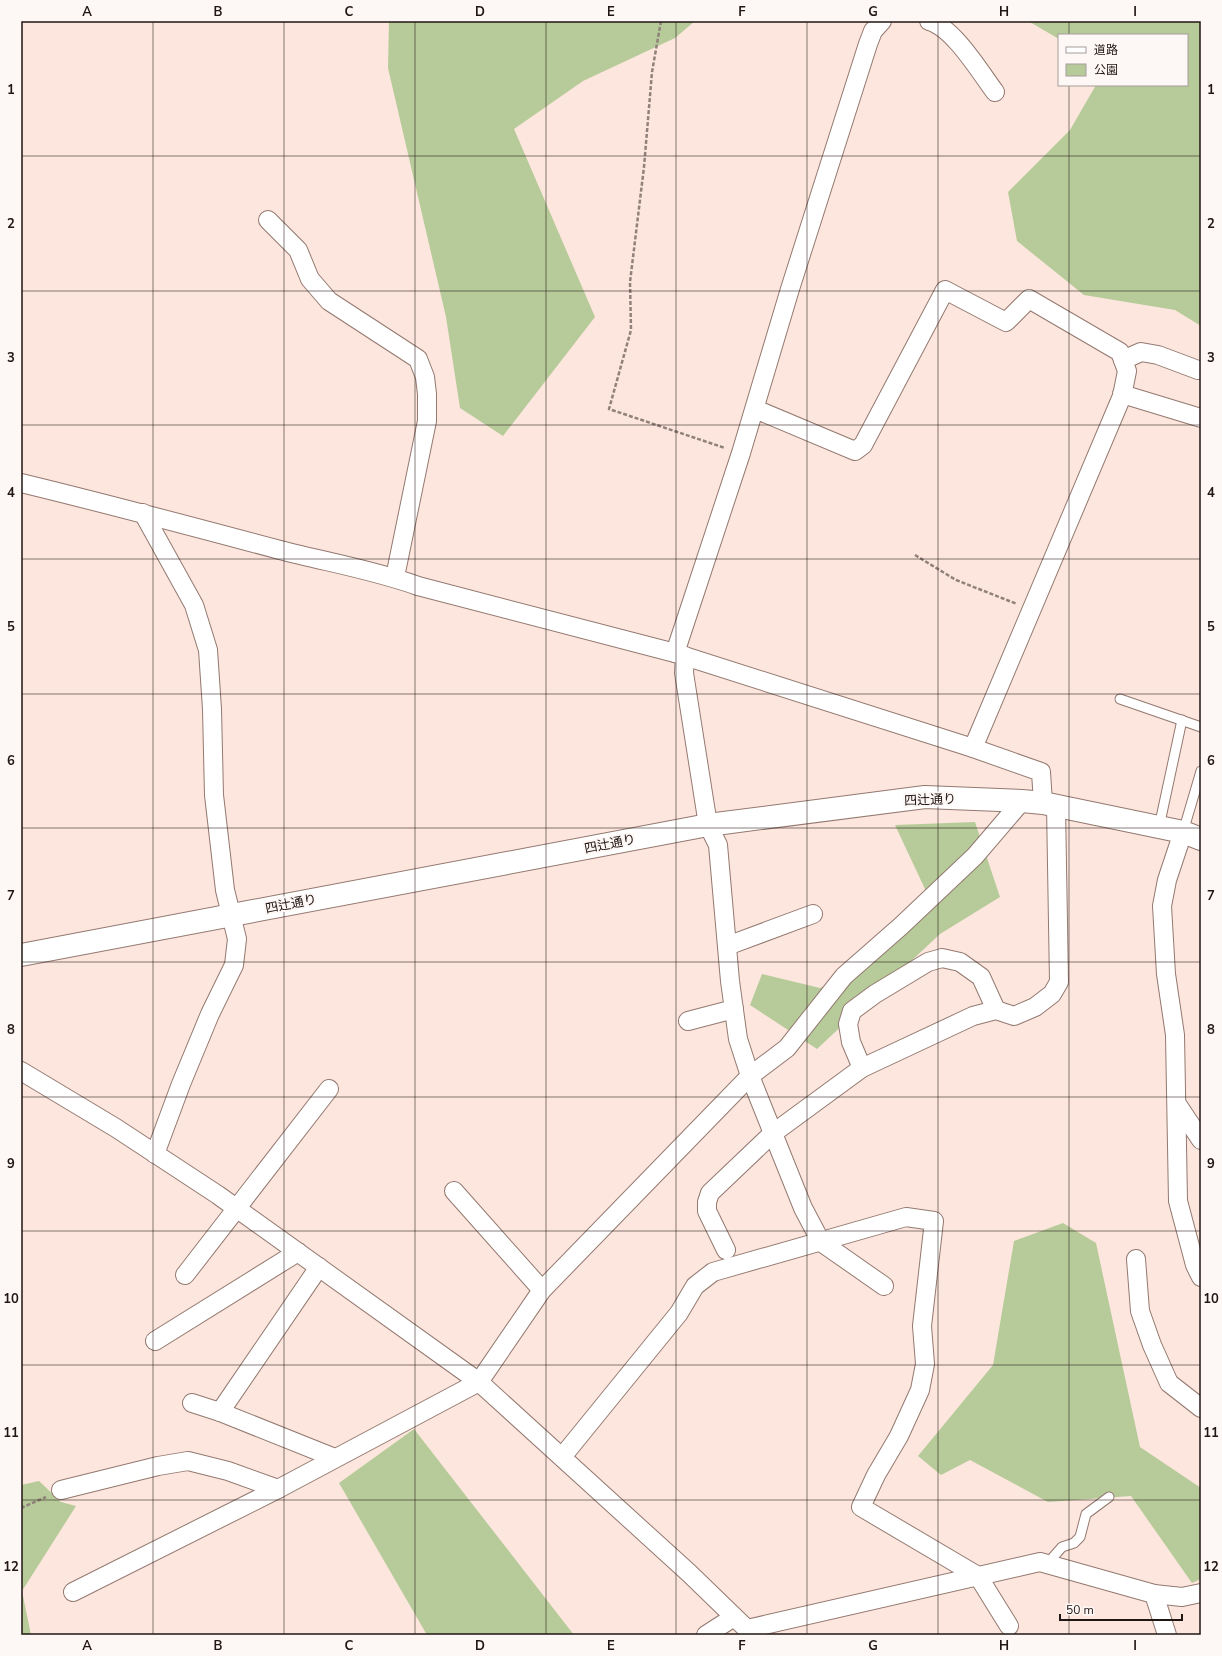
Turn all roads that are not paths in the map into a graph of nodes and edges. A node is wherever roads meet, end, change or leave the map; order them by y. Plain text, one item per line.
1 (882, 21) edge
2 (929, 21) edge
3 (995, 92) dead end
4 (268, 220) dead end
5 (1123, 360) junction
6 (1198, 370) dead end
7 (1122, 394) junction
8 (755, 409) junction
9 (1201, 418) edge
10 (21, 483) edge
11 (143, 513) junction
12 (395, 578) junction
13 (680, 655) junction
14 (1120, 699) dead end
15 (1182, 720) junction
16 (1201, 727) edge
17 (973, 748) junction
18 (1201, 771) edge
19 (1022, 801) junction
20 (1050, 805) junction
21 (708, 825) junction
22 (1159, 827) junction
23 (1192, 836) edge
24 (813, 914) dead end
25 (230, 916) junction
26 (727, 946) junction
27 (21, 955) edge
28 (734, 1009) junction
29 (996, 1010) junction
30 (688, 1021) dead end
31 (862, 1068) junction
32 (21, 1071) edge
33 (750, 1076) junction
34 (329, 1089) dead end
35 (1177, 1104) junction
36 (772, 1134) junction
37 (1201, 1140) edge
38 (155, 1154) junction
39 (454, 1191) dead end
40 (237, 1208) junction
41 (821, 1242) junction
42 (726, 1250) dead end
43 (298, 1252) junction
44 (1136, 1259) dead end
45 (319, 1267) junction
46 (185, 1275) dead end
47 (1201, 1277) edge
48 (884, 1286) dead end
49 (542, 1290) junction
50 (155, 1341) dead end
51 (479, 1382) junction
52 (192, 1403) dead end
53 (1201, 1408) edge
54 (220, 1412) junction
55 (562, 1457) junction
56 (335, 1458) junction
57 (278, 1489) junction
58 (61, 1490) road end
59 (1109, 1497) dead end
60 (1047, 1564) junction
61 (978, 1576) junction
62 (73, 1592) dead end
63 (1201, 1593) edge
64 (1154, 1594) junction
65 (1009, 1626) dead end
66 (745, 1627) edge
67 (706, 1635) edge
68 (1167, 1635) edge

1 - 8 street
2 - 3 street
4 - 12 street
5 - 6 street
5 - 7 street
5 - 8 street
7 - 9 street
7 - 17 street
8 - 13 street
10 - 11 street
11 - 12 street
11 - 25 street
12 - 13 street
13 - 17 street
13 - 21 street
14 - 15 lane
15 - 16 lane
15 - 22 lane
17 - 20 street
18 - 23 lane
19 - 20 street, 四辻通り
19 - 21 street, 四辻通り
19 - 33 street
20 - 22 street, 四辻通り
20 - 29 street
21 - 25 street, 四辻通り
21 - 26 street
22 - 23 street, 四辻通り
23 - 35 street
24 - 26 street
25 - 27 street, 四辻通り
25 - 38 street
26 - 28 street
28 - 30 street
28 - 33 street
29 - 31 street
29 - 31 street
31 - 36 street
32 - 38 street
33 - 36 street
33 - 49 street
34 - 40 street
35 - 37 street
35 - 47 street
36 - 41 street
36 - 42 street
38 - 40 street
39 - 49 street
40 - 43 street
40 - 46 street
41 - 48 street
41 - 55 street
41 - 61 street
43 - 45 street
43 - 50 street
44 - 53 street
45 - 51 street
45 - 54 street
49 - 51 street
51 - 55 street
51 - 56 street
52 - 54 street
54 - 56 street
55 - 66 street
56 - 57 street
57 - 58 street
57 - 62 street
59 - 60 lane
60 - 61 street
60 - 64 street
61 - 65 street
61 - 66 street
63 - 64 street
64 - 68 street
66 - 67 street

